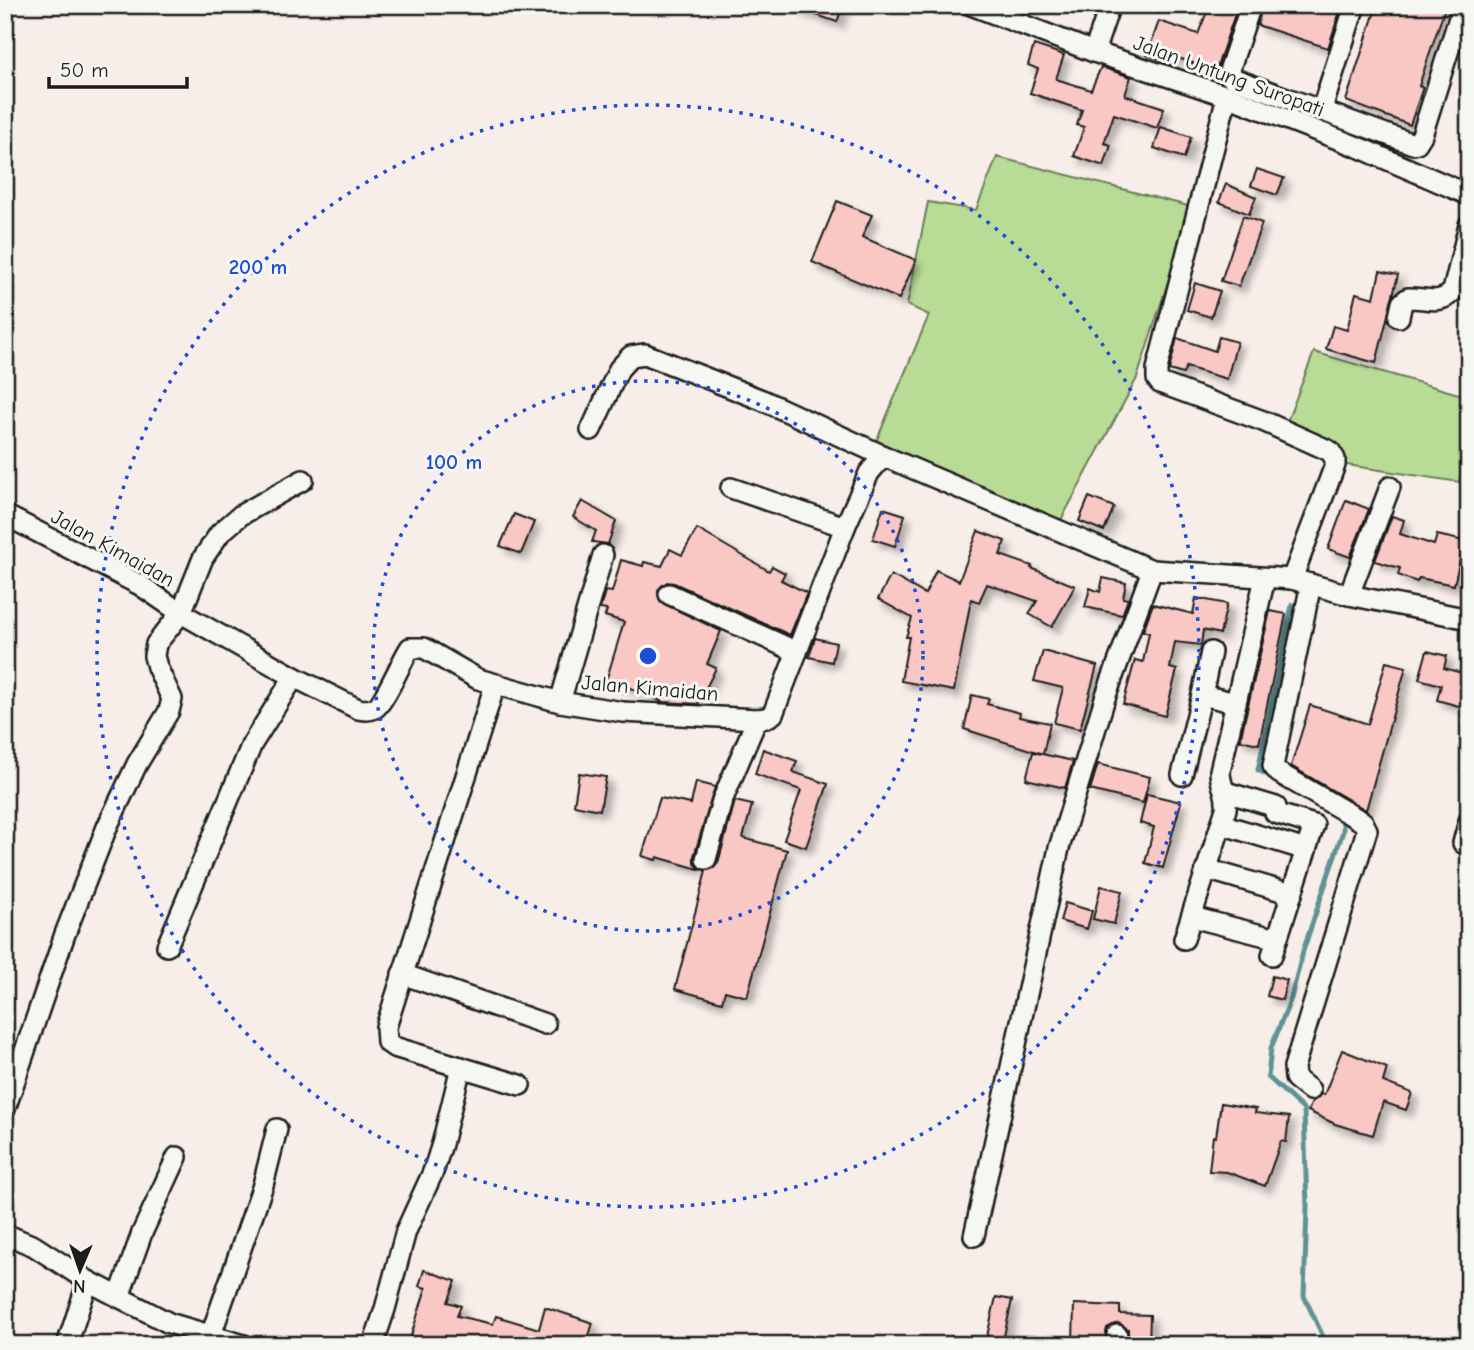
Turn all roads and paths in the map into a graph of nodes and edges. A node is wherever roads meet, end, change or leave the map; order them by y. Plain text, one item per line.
1 (971, 5) edge
2 (1110, 5) edge
3 (1251, 5) edge
4 (1356, 5) edge
5 (1462, 5) edge
6 (1094, 52) junction
7 (1227, 96) junction
8 (1322, 109) junction
9 (1469, 195) edge
10 (1469, 225) edge
11 (1399, 317) dead end
12 (591, 430) dead end
13 (888, 458) junction
14 (303, 480) dead end
15 (1390, 487) dead end
16 (731, 488) dead end
17 (5, 515) edge
18 (845, 527) junction
19 (603, 555) dead end
20 (1152, 570) junction
21 (1265, 578) junction
22 (1302, 581) junction
23 (669, 594) dead end
24 (1349, 595) junction
25 (181, 613) junction
26 (1469, 620) edge
27 (797, 652) junction
28 (1212, 652) dead end
29 (294, 677) junction
30 (495, 685) junction
31 (1202, 695) junction
32 (560, 702) junction
33 (1236, 703) junction
34 (757, 719) junction
35 (1182, 775) dead end
36 (1226, 792) junction
37 (1469, 821) edge
38 (1221, 824) junction
39 (1463, 842) dead end
40 (1306, 849) junction
41 (706, 859) dead end
42 (1206, 870) junction
43 (1292, 894) junction
44 (1192, 916) junction
45 (1184, 939) dead end
46 (167, 946) dead end
47 (402, 974) junction
48 (545, 1024) dead end
49 (461, 1067) junction
50 (520, 1085) dead end
51 (1310, 1090) dead end
52 (5, 1109) edge
53 (277, 1129) dead end
54 (177, 1157) dead end
55 (5, 1234) edge
56 (974, 1236) dead end
57 (88, 1281) junction
58 (119, 1297) junction
59 (211, 1335) junction
60 (67, 1345) edge
61 (244, 1345) edge
62 (373, 1345) edge

1 - 6 street, Jalan Untung Suropati
2 - 6 street
3 - 8 street
4 - 8 street
5 - 8 street
6 - 7 street, Jalan Untung Suropati
7 - 9 street, Jalan Untung Suropati
7 - 22 street
10 - 11 street
12 - 13 street
13 - 18 street
13 - 20 street
14 - 25 street
15 - 24 street
16 - 18 street
17 - 25 street, Jalan Kimaidan
18 - 27 street
19 - 32 street
20 - 21 street
20 - 56 street
21 - 22 street
21 - 33 street
22 - 24 street
22 - 51 street
23 - 27 street
24 - 26 street
25 - 29 street, Jalan Kimaidan
25 - 52 street
27 - 34 street
28 - 31 street
29 - 30 street, Jalan Kimaidan
29 - 46 street
30 - 32 street, Jalan Kimaidan
30 - 47 street
31 - 33 street
31 - 35 street
32 - 34 street, Jalan Kimaidan
33 - 36 street
34 - 41 street
36 - 38 street
36 - 40 street
37 - 39 street
38 - 40 street
38 - 42 street
40 - 43 street
42 - 43 street
42 - 44 street
43 - 44 street
44 - 45 street
47 - 48 street
47 - 49 street
49 - 50 street
49 - 62 street
53 - 59 street
54 - 58 street
55 - 57 street
57 - 58 street
57 - 60 street
58 - 59 street
59 - 61 street

